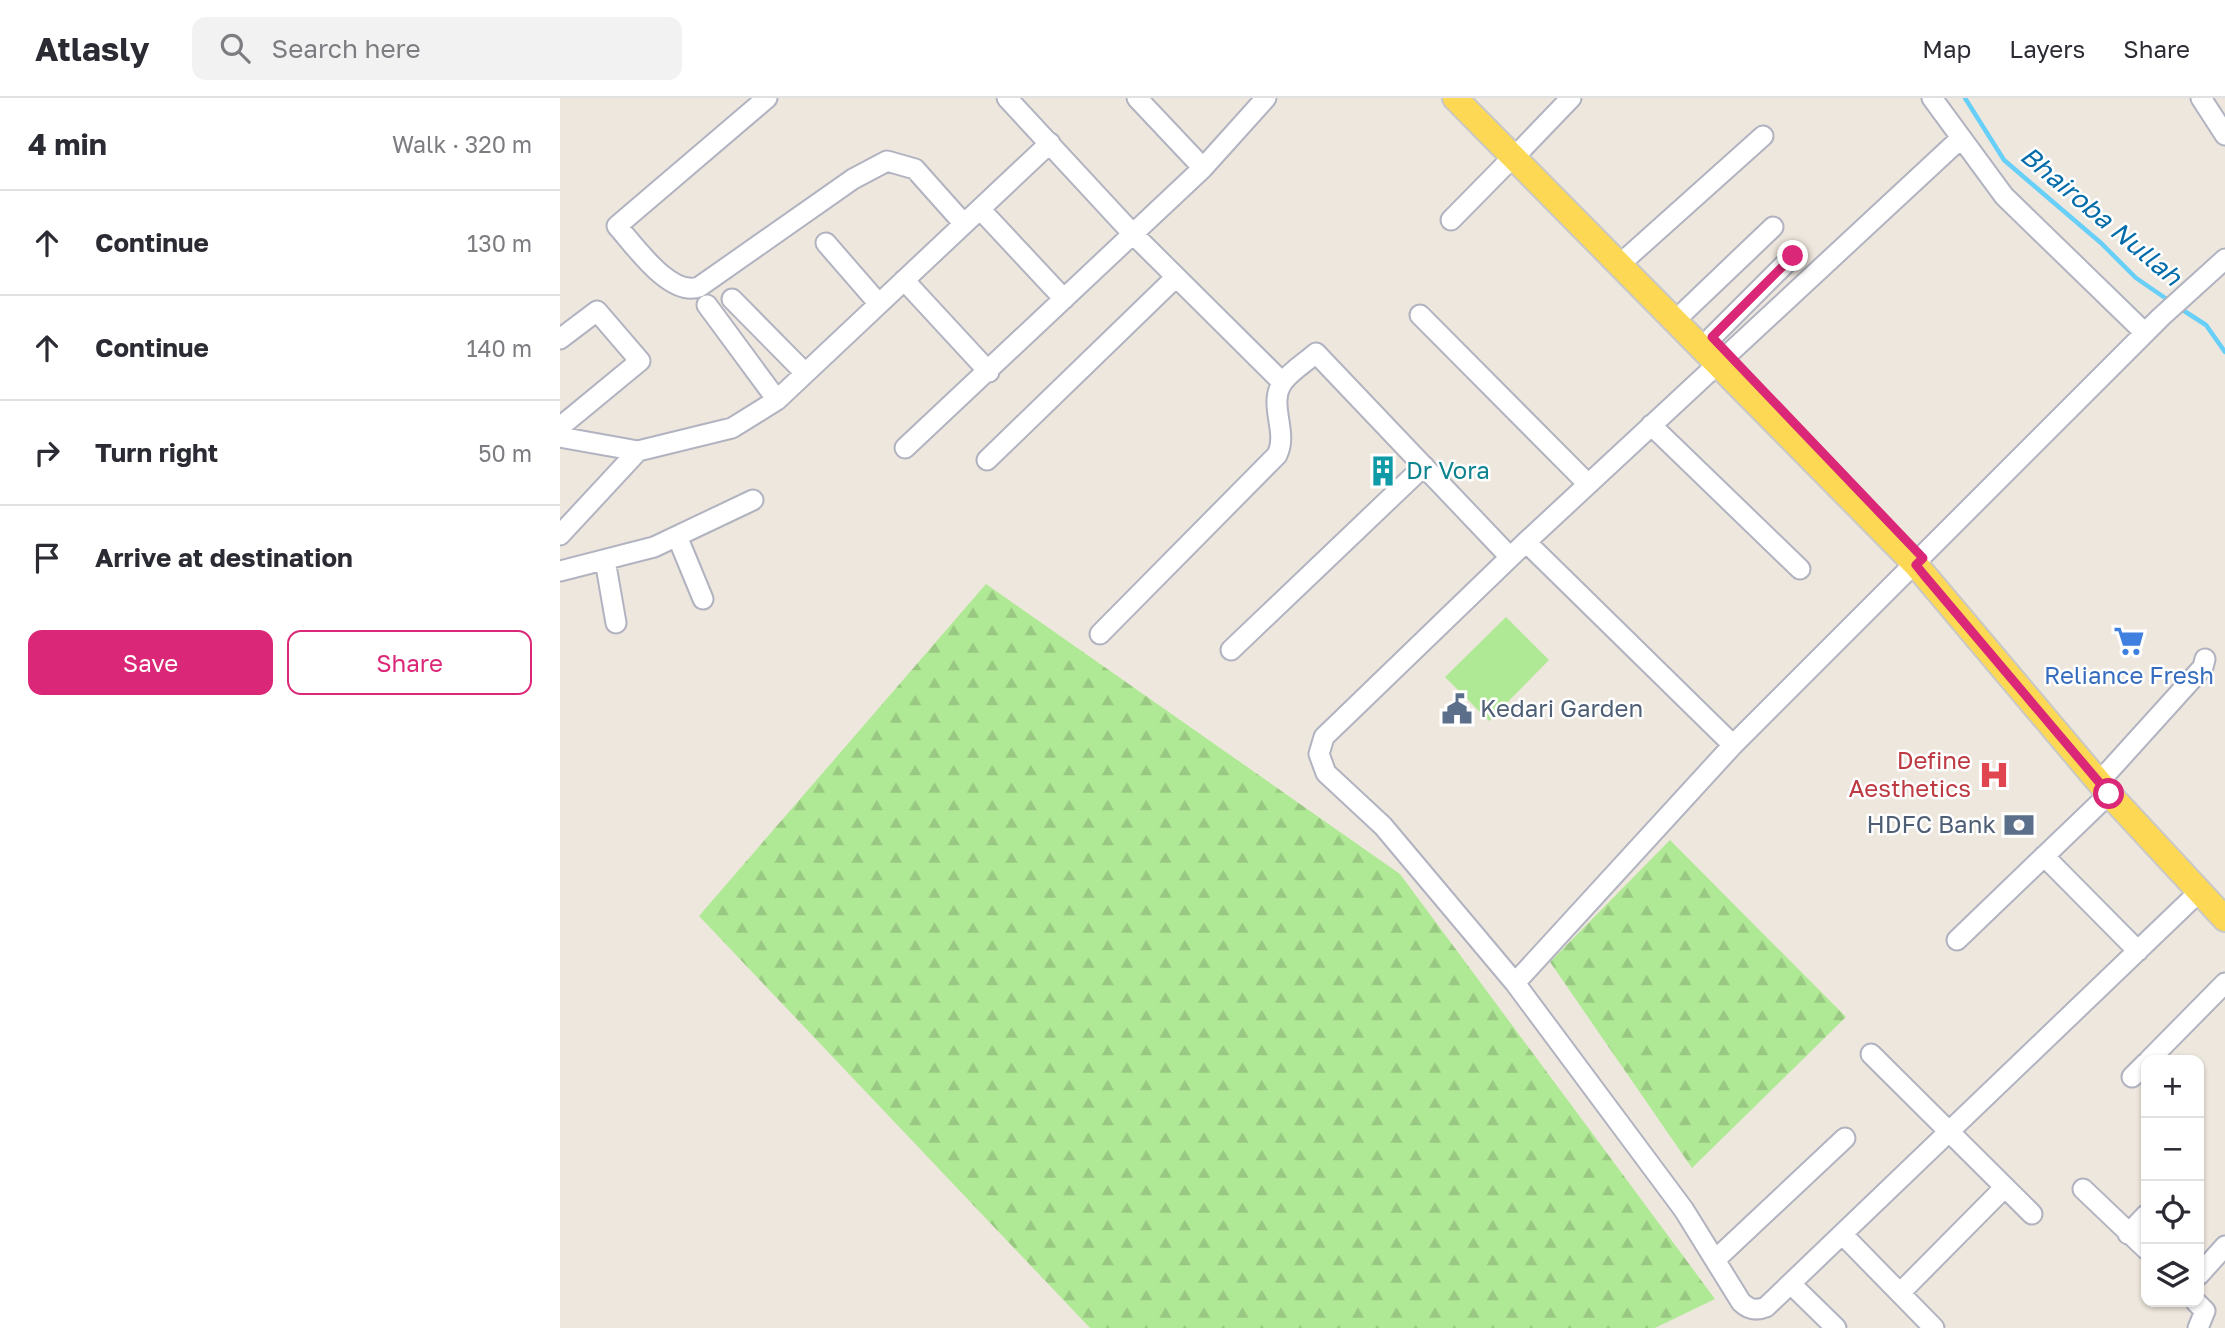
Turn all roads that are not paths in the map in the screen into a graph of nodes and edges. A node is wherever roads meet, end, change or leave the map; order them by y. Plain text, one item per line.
1 (767, 98) edge
2 (1007, 98) edge
3 (1137, 98) edge
4 (1455, 98) edge
5 (1471, 98) edge
6 (1571, 98) edge
7 (1932, 98) edge
8 (2202, 98) edge
9 (1256, 101) edge
10 (2225, 135) edge
11 (1763, 136) dead end
12 (1960, 139) junction
13 (1051, 143) junction
14 (1518, 153) junction
15 (1203, 168) junction
16 (980, 209) junction
17 (1451, 220) dead end
18 (964, 225) junction
19 (1773, 227) dead end
20 (1132, 233) junction
21 (826, 243) dead end
22 (1629, 256) junction
23 (1793, 256) dead end
24 (2225, 259) edge
25 (1176, 276) junction
26 (904, 280) junction
27 (732, 299) dead end
28 (1064, 299) junction
29 (879, 304) junction
30 (706, 305) dead end
31 (1685, 311) junction
32 (1420, 315) dead end
33 (2145, 333) junction
34 (560, 339) edge
35 (1719, 351) junction
36 (989, 372) junction
37 (806, 373) junction
38 (1282, 382) junction
39 (777, 400) junction
40 (1651, 425) junction
41 (561, 426) edge
42 (905, 448) dead end
43 (638, 452) junction
44 (987, 460) dead end
45 (1423, 466) junction
46 (1588, 485) junction
47 (753, 500) dead end
48 (560, 535) edge
49 (677, 537) junction
50 (1525, 542) junction
51 (1510, 557) junction
52 (605, 560) junction
53 (1920, 562) junction
54 (1800, 569) dead end
55 (560, 571) edge
56 (703, 599) dead end
57 (616, 623) dead end
58 (1100, 634) dead end
59 (1231, 650) dead end
60 (2205, 659) dead end
61 (1733, 745) junction
62 (2105, 783) junction
63 (2044, 856) junction
64 (2199, 892) junction
65 (2225, 900) edge
66 (2225, 919) edge
67 (1957, 940) dead end
68 (2138, 951) junction
69 (1515, 983) junction
70 (2225, 983) edge
71 (1871, 1054) dead end
72 (2154, 1055) edge
73 (1950, 1133) junction
74 (1845, 1138) dead end
75 (2006, 1187) junction
76 (2083, 1189) dead end
77 (2032, 1214) dead end
78 (2141, 1220) edge
79 (2128, 1234) junction
80 (1843, 1235) junction
81 (2141, 1245) edge
82 (2225, 1246) edge
83 (1715, 1261) junction
84 (2204, 1269) edge
85 (1791, 1284) junction
86 (1900, 1293) junction
87 (2201, 1307) edge
88 (1836, 1328) edge
89 (1934, 1328) edge
90 (2198, 1328) edge

1 - 18 street
2 - 13 street
3 - 15 street
4 - 14 main road
5 - 14 main road
6 - 14 street
7 - 12 street
8 - 10 street
9 - 15 street
11 - 22 street
12 - 33 street
12 - 35 street
13 - 16 street
13 - 20 street
14 - 17 street
14 - 22 main road
14 - 35 main road
15 - 20 street
16 - 18 street
16 - 28 street
18 - 26 street
19 - 31 street
20 - 25 street
20 - 28 street
21 - 29 street
22 - 31 main road
23 - 35 street
24 - 33 street
25 - 38 street
25 - 44 street
26 - 29 street
26 - 36 street
27 - 37 street
28 - 36 street
29 - 37 street
30 - 39 street
31 - 35 main road
32 - 46 street
33 - 53 street
34 - 41 street
35 - 40 street
35 - 53 main road
36 - 42 street
37 - 39 street
38 - 45 street
38 - 58 street
39 - 43 street
40 - 46 street
40 - 54 street
41 - 43 street
43 - 48 street
45 - 51 street
45 - 59 street
46 - 50 street
47 - 49 street
49 - 52 street
49 - 56 street
50 - 51 street
50 - 61 street
51 - 69 street
52 - 55 street
52 - 57 street
53 - 61 street
53 - 62 main road
60 - 62 street
61 - 69 street
62 - 63 street
62 - 64 main road
62 - 65 main road
63 - 67 street
63 - 68 street
64 - 66 main road
64 - 68 street
68 - 73 street
69 - 83 street
70 - 72 street
71 - 73 street
73 - 75 street
73 - 80 street
74 - 83 street
75 - 77 street
75 - 86 street
76 - 79 street
78 - 79 street
79 - 81 street
80 - 85 street
80 - 86 street
82 - 84 street
83 - 85 street
85 - 88 street
86 - 89 street
87 - 90 street

